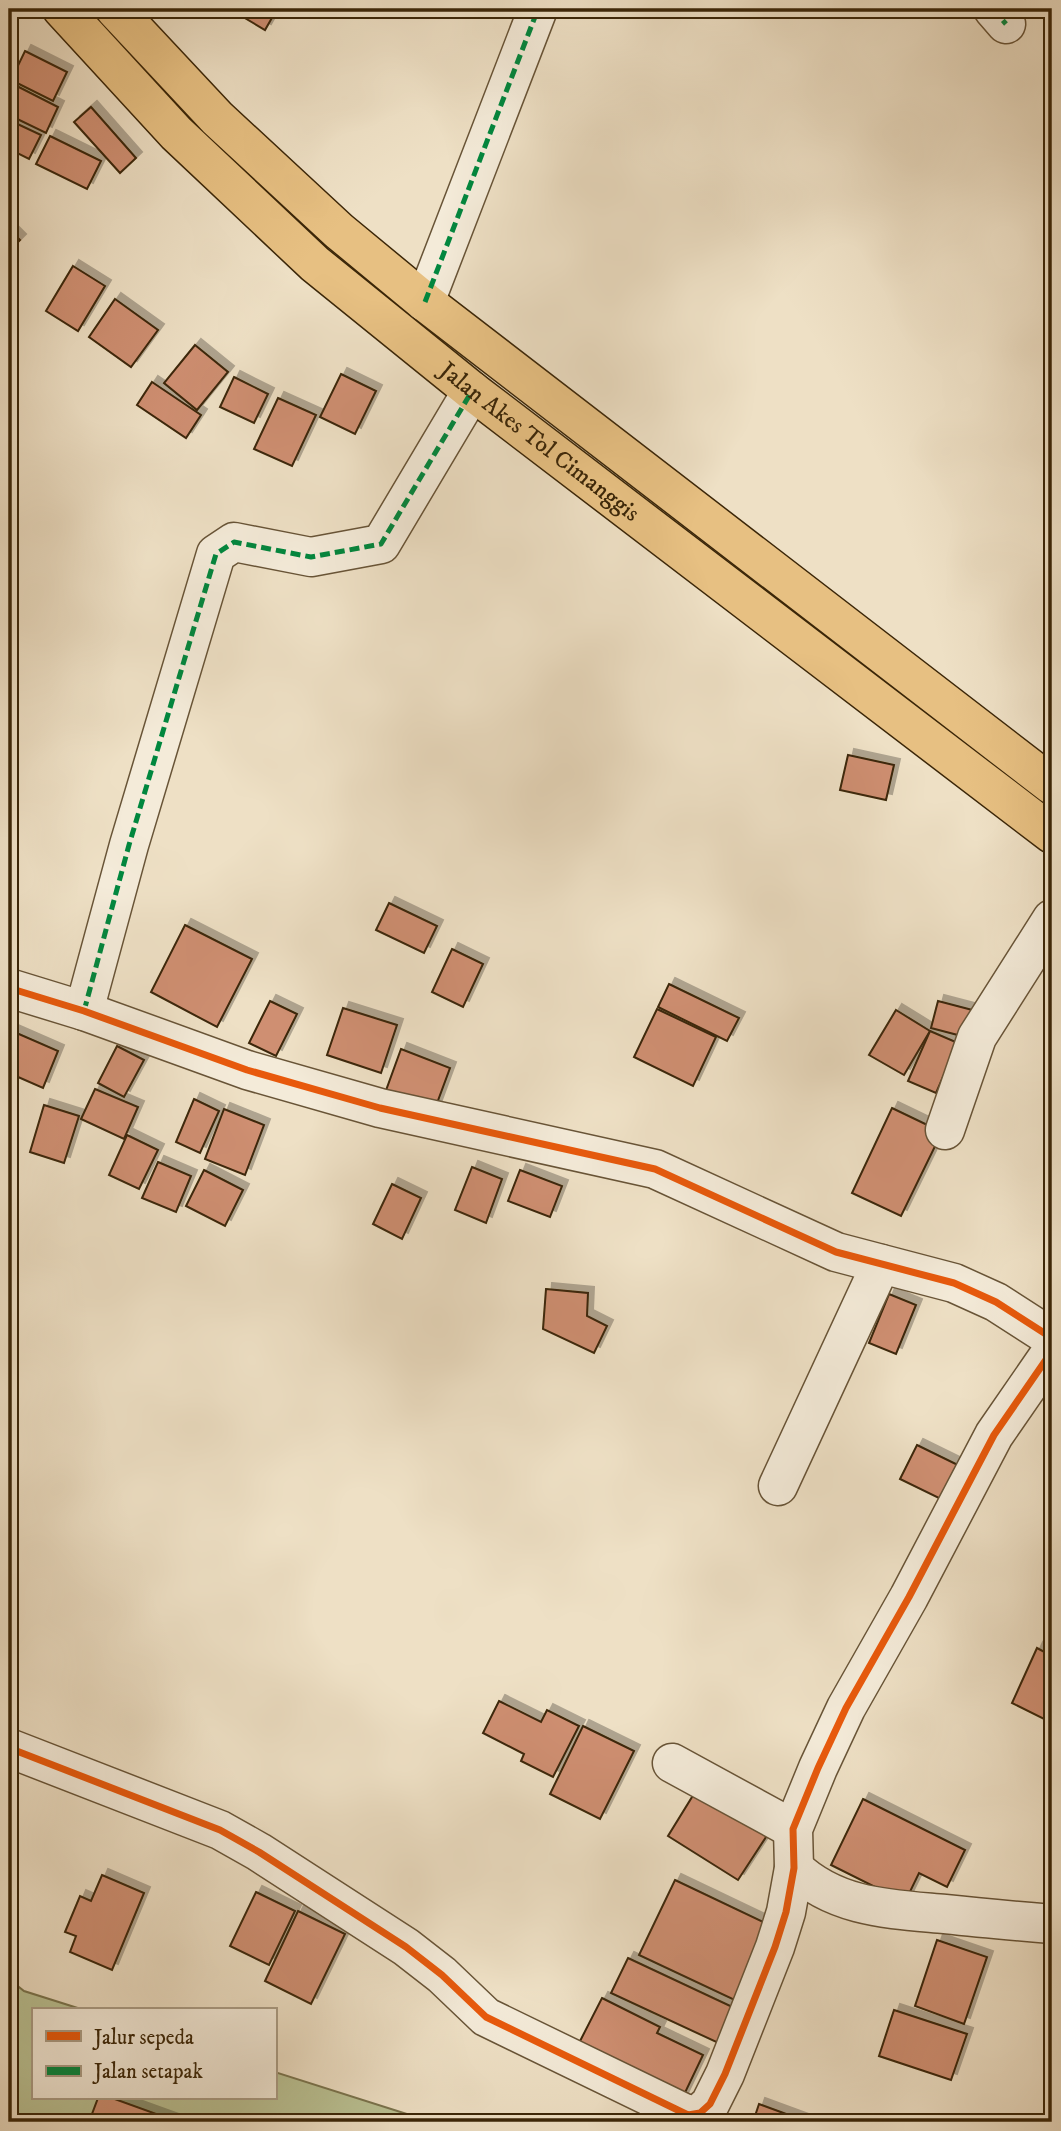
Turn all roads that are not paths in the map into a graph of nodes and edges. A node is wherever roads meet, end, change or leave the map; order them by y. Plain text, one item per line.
1 (62, 9) edge
2 (115, 9) edge
3 (538, 9) edge
4 (340, 231) junction
5 (315, 264) junction
6 (425, 302) junction
7 (472, 391) junction
8 (1052, 785) edge
9 (1052, 835) edge
10 (1052, 919) edge
11 (9, 988) edge
12 (84, 1012) junction
13 (945, 1130) dead end
14 (881, 1264) junction
15 (1052, 1338) edge
16 (1052, 1351) edge
17 (778, 1486) dead end
18 (9, 1748) edge
19 (672, 1763) dead end
20 (793, 1829) junction
21 (794, 1868) junction
22 (1052, 1924) edge

1 - 5 main road, Jalan Akes Tol Cimanggis
2 - 4 main road, Jalan Akes Tol Cimanggis
3 - 6 street
4 - 5 main road
4 - 6 main road, Jalan Akes Tol Cimanggis
5 - 7 main road, Jalan Akes Tol Cimanggis
6 - 8 main road, Jalan Akes Tol Cimanggis
7 - 9 main road, Jalan Akes Tol Cimanggis
7 - 12 street
10 - 13 street
11 - 12 street
12 - 14 street
14 - 15 street
14 - 17 street
16 - 20 street
18 - 21 street
19 - 20 street
20 - 21 street
21 - 22 street

